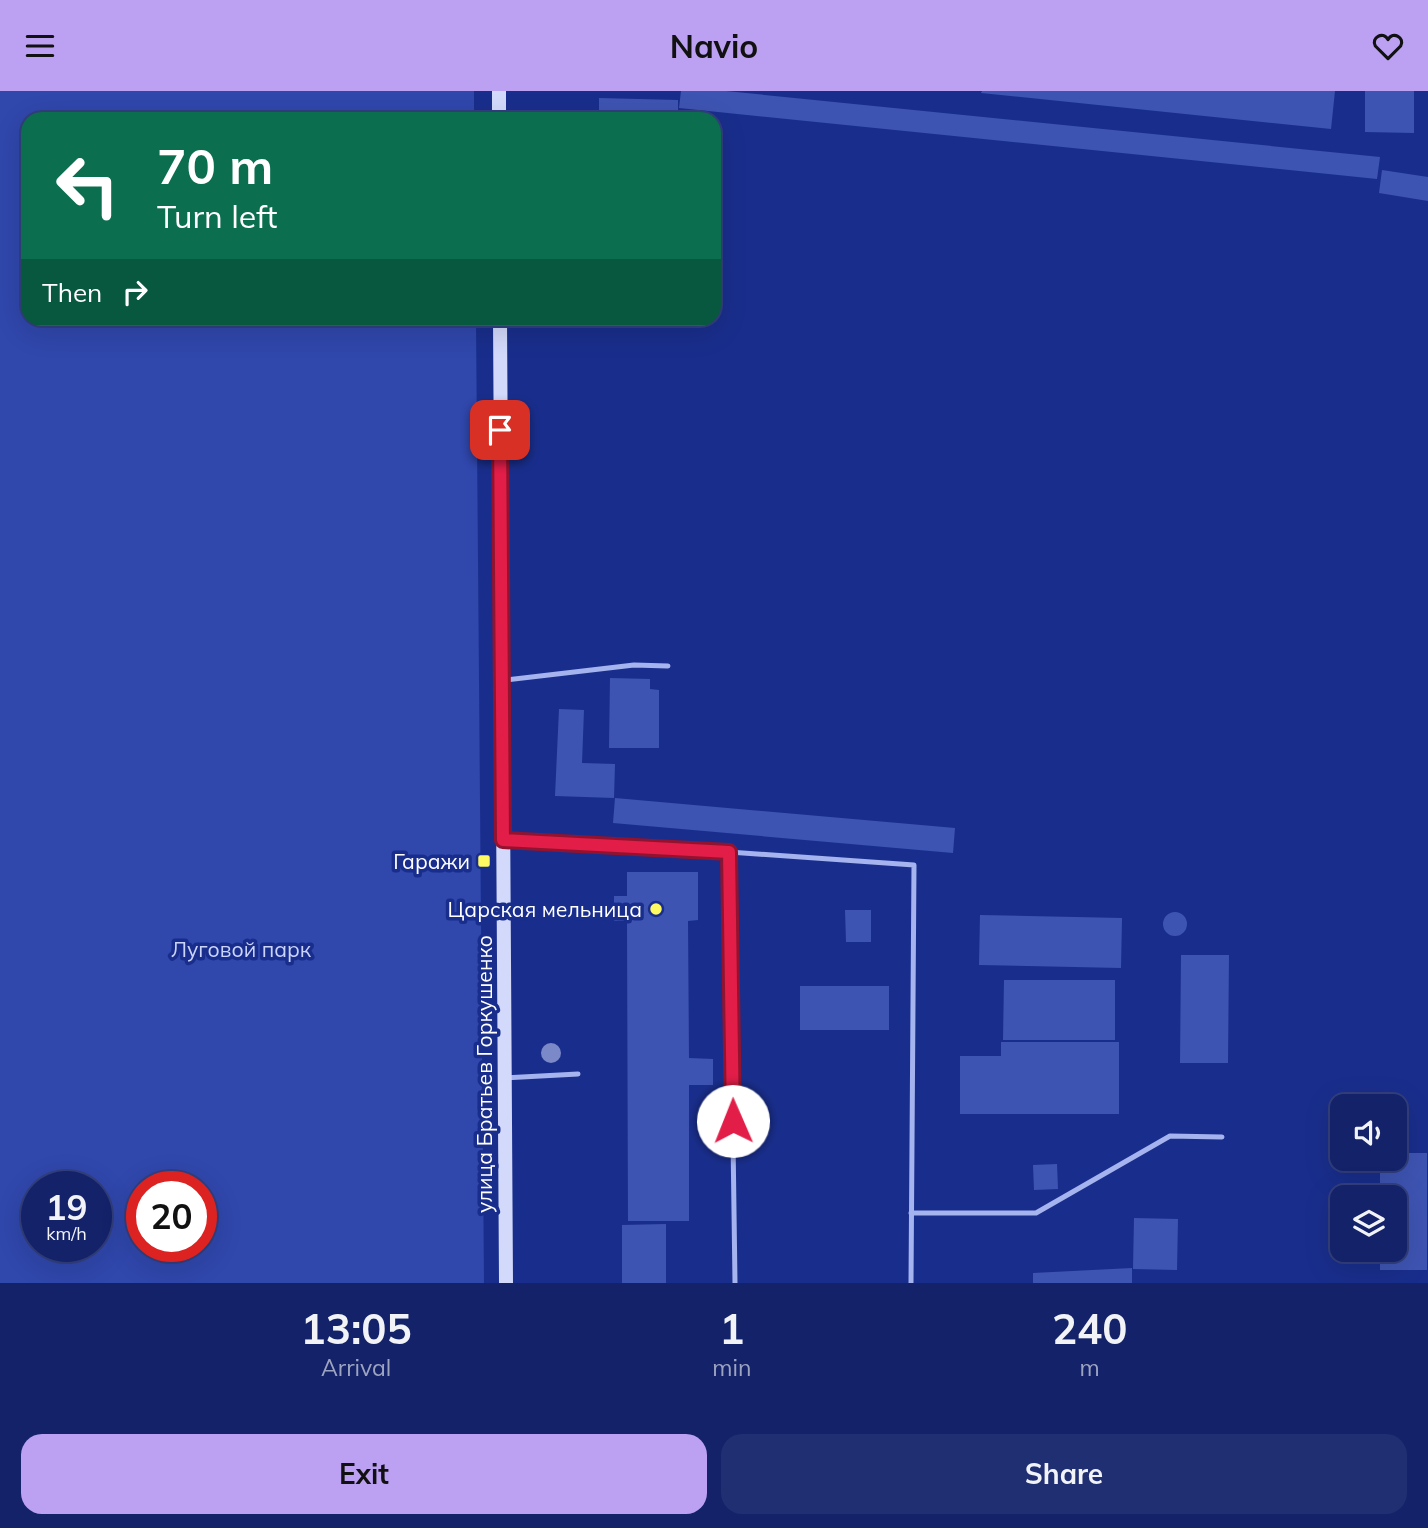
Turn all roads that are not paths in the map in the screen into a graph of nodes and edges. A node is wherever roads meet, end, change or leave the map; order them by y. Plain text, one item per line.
1 (499, 91) edge
2 (499, 112) edge
3 (500, 326) edge
4 (668, 666) dead end
5 (502, 680) junction
6 (503, 840) junction
7 (729, 852) junction
8 (578, 1074) dead end
9 (505, 1078) junction
10 (1222, 1137) dead end
11 (911, 1213) junction
12 (506, 1283) edge
13 (735, 1283) edge
14 (911, 1283) edge

1 - 2 street
3 - 5 street, улица Братьев Горкушенко
4 - 5 lane
5 - 6 street, улица Братьев Горкушенко
6 - 7 lane
6 - 9 street, улица Братьев Горкушенко
7 - 11 lane
7 - 13 lane
8 - 9 lane
9 - 12 street, улица Братьев Горкушенко
10 - 11 lane
11 - 14 lane

